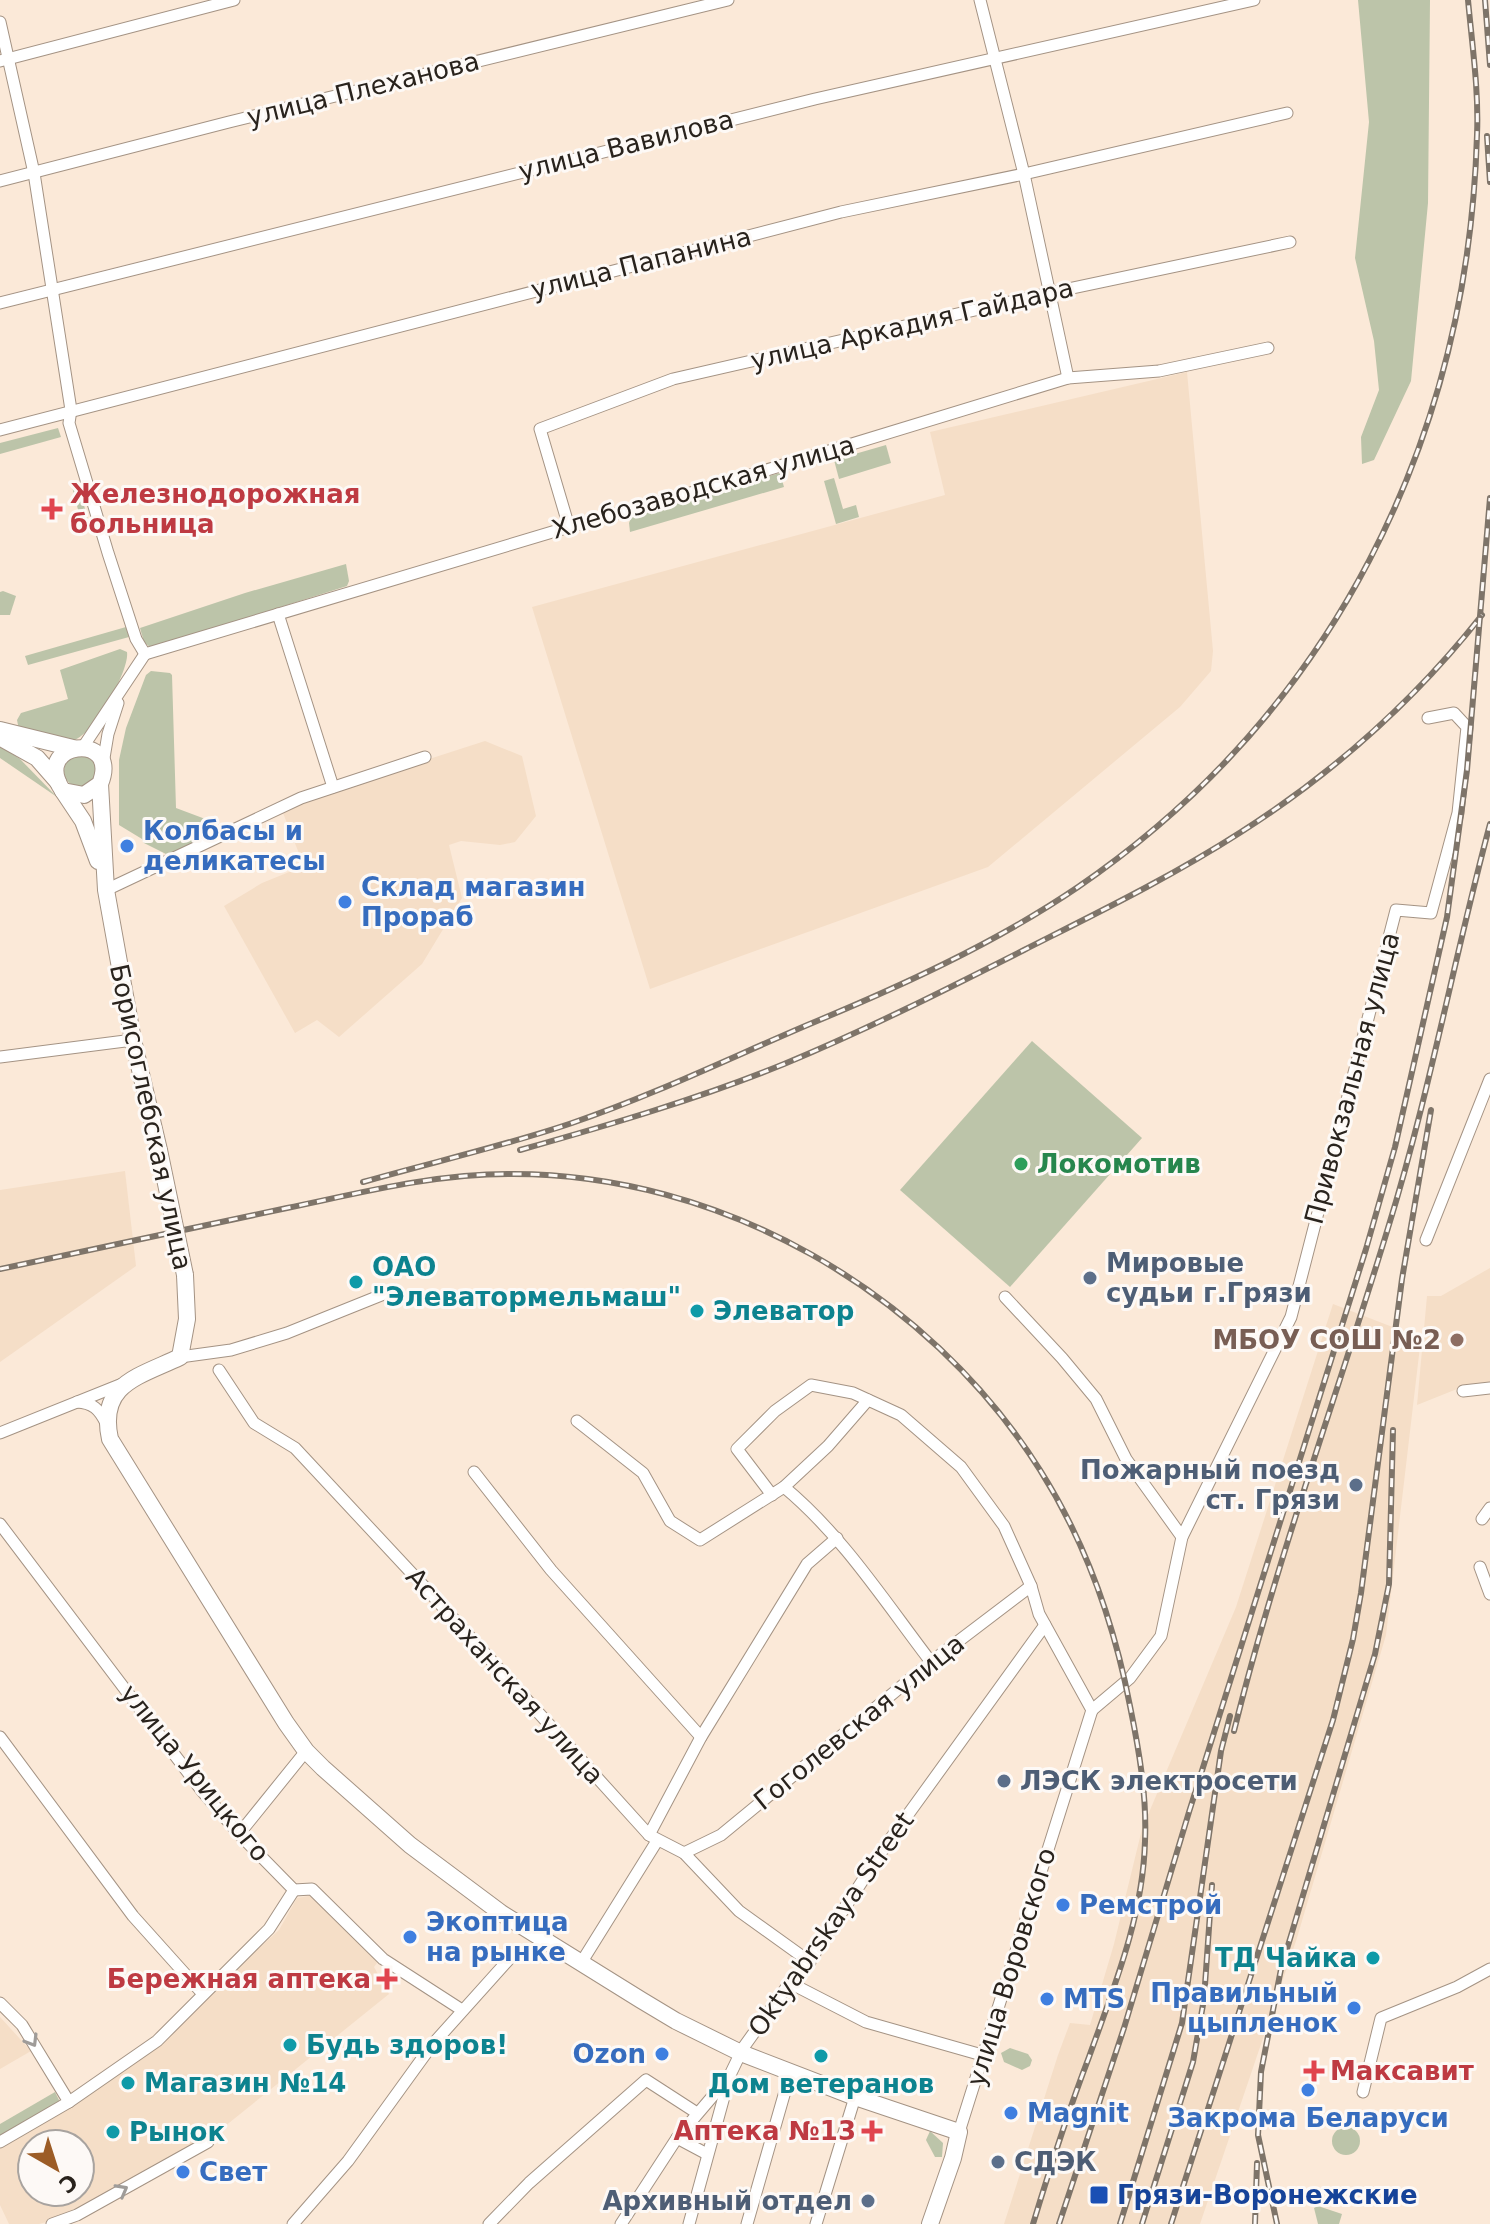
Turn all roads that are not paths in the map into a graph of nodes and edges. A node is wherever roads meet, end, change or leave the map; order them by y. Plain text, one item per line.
1 (234, 0) edge
2 (728, 0) edge
3 (980, 0) edge
4 (1254, 0) edge
5 (0, 22) edge
6 (994, 57) junction
7 (5, 59) edge
8 (1287, 113) dead end
9 (34, 173) junction
10 (1024, 174) junction
11 (0, 181) edge
12 (1290, 242) dead end
13 (53, 289) junction
14 (1049, 293) junction
15 (0, 303) edge
16 (1268, 348) dead end
17 (1068, 378) junction
18 (71, 410) junction
19 (0, 430) edge
20 (569, 527) junction
21 (278, 614) junction
22 (145, 654) junction
23 (121, 693) junction
24 (1428, 718) dead end
25 (0, 730) edge
26 (0, 737) edge
27 (78, 747) junction
28 (425, 757) dead end
29 (103, 764) junction
30 (100, 784) junction
31 (60, 787) junction
32 (333, 787) junction
33 (105, 884) junction
34 (133, 1040) junction
35 (0, 1057) edge
36 (1490, 1079) edge
37 (1426, 1240) dead end
38 (394, 1290) dead end
39 (1005, 1297) dead end
40 (180, 1357) junction
41 (219, 1370) dead end
42 (126, 1383) junction
43 (1490, 1388) edge
44 (1463, 1391) dead end
45 (868, 1400) junction
46 (77, 1402) junction
47 (577, 1421) dead end
48 (106, 1423) junction
49 (0, 1433) edge
50 (474, 1472) dead end
51 (784, 1487) junction
52 (772, 1495) junction
53 (1490, 1508) edge
54 (1482, 1519) dead end
55 (0, 1524) edge
56 (1182, 1537) junction
57 (837, 1538) junction
58 (1480, 1567) dead end
59 (1031, 1586) junction
60 (1490, 1594) edge
61 (1045, 1625) junction
62 (931, 1662) junction
63 (1092, 1710) junction
64 (0, 1737) edge
65 (701, 1737) junction
66 (306, 1751) junction
67 (239, 1834) junction
68 (653, 1838) junction
69 (684, 1853) junction
70 (294, 1890) junction
71 (511, 1957) dead end
72 (810, 1962) junction
73 (581, 1963) junction
74 (1490, 1969) edge
75 (794, 1985) junction
76 (203, 1994) junction
77 (0, 2003) edge
78 (462, 2010) junction
79 (741, 2053) junction
80 (982, 2055) junction
81 (790, 2074) junction
82 (729, 2077) junction
83 (1363, 2092) dead end
84 (855, 2097) junction
85 (69, 2102) junction
86 (697, 2113) junction
87 (959, 2132) junction
88 (677, 2138) junction
89 (0, 2142) edge
90 (208, 2142) dead end
91 (707, 2154) junction
92 (52, 2224) edge
93 (293, 2224) edge
94 (489, 2224) edge
95 (621, 2224) edge
96 (689, 2224) edge
97 (747, 2224) edge
98 (816, 2224) edge
99 (930, 2224) edge

1 - 7 street
2 - 9 street, улица Плеханова
3 - 6 street
4 - 6 street, улица Вавилова
5 - 7 street
6 - 10 street
6 - 13 street, улица Вавилова
7 - 9 street
8 - 10 street, улица Папанина
9 - 11 street, улица Плеханова
9 - 13 street
10 - 14 street
10 - 18 street, улица Папанина
12 - 14 street, улица Аркадия Гайдара
13 - 15 street, улица Вавилова
13 - 18 street
14 - 17 street
14 - 20 street, улица Аркадия Гайдара
16 - 17 street, Хлебозаводская улица
17 - 20 street, Хлебозаводская улица
18 - 19 street, улица Папанина
18 - 22 street
20 - 21 street, Хлебозаводская улица
21 - 22 street, Хлебозаводская улица
21 - 32 street
22 - 23 street
23 - 27 street
23 - 29 street
24 - 56 street, Привокзальная улица
25 - 27 street
26 - 31 street
27 - 29 street
27 - 31 street
28 - 32 street
29 - 30 street
30 - 31 street
30 - 33 street
31 - 33 street
32 - 33 street
33 - 34 street, Борисоглебская улица
34 - 35 street
34 - 40 street, Борисоглебская улица, bridge
36 - 37 street
38 - 40 street
39 - 56 street
40 - 42 street
41 - 68 street, Астраханская улица
42 - 46 street
42 - 48 street
43 - 44 street
45 - 51 street
45 - 52 street
45 - 59 street
46 - 48 street
46 - 49 street
47 - 52 street
48 - 66 street
50 - 65 street
51 - 52 street
51 - 57 street
53 - 54 street
55 - 67 street, улица Урицкого
56 - 63 street, Привокзальная улица
57 - 62 street
57 - 65 street
58 - 60 street
59 - 61 street
59 - 62 street, Гоголевская улица
61 - 63 street
61 - 72 street, Oktyabrskaya Street
62 - 69 street, Гоголевская улица
63 - 80 street, улица Воровского
64 - 76 street
65 - 68 street
66 - 67 street
66 - 73 street
67 - 70 street, улица Урицкого
68 - 69 street, Астраханская улица
68 - 73 street
69 - 72 street, Астраханская улица
70 - 76 street
70 - 78 street, улица Урицкого
71 - 78 street
72 - 75 street, Oktyabrskaya Street
73 - 79 street
74 - 83 street
75 - 79 street, Oktyabrskaya Street
75 - 80 street
76 - 85 street
77 -> 85 street
78 - 93 street
79 - 81 street
79 - 82 street, Oktyabrskaya Street
80 - 87 street, улица Воровского
81 - 84 street
81 - 97 street
82 - 86 street, Oktyabrskaya Street
82 - 91 street
84 - 87 street
84 - 98 street
85 - 89 street
86 - 88 street, Oktyabrskaya Street
86 - 94 street
87 - 99 street, улица Воровского
88 - 91 street
88 - 95 street, Oktyabrskaya Street
92 -> 90 street
91 - 96 street

